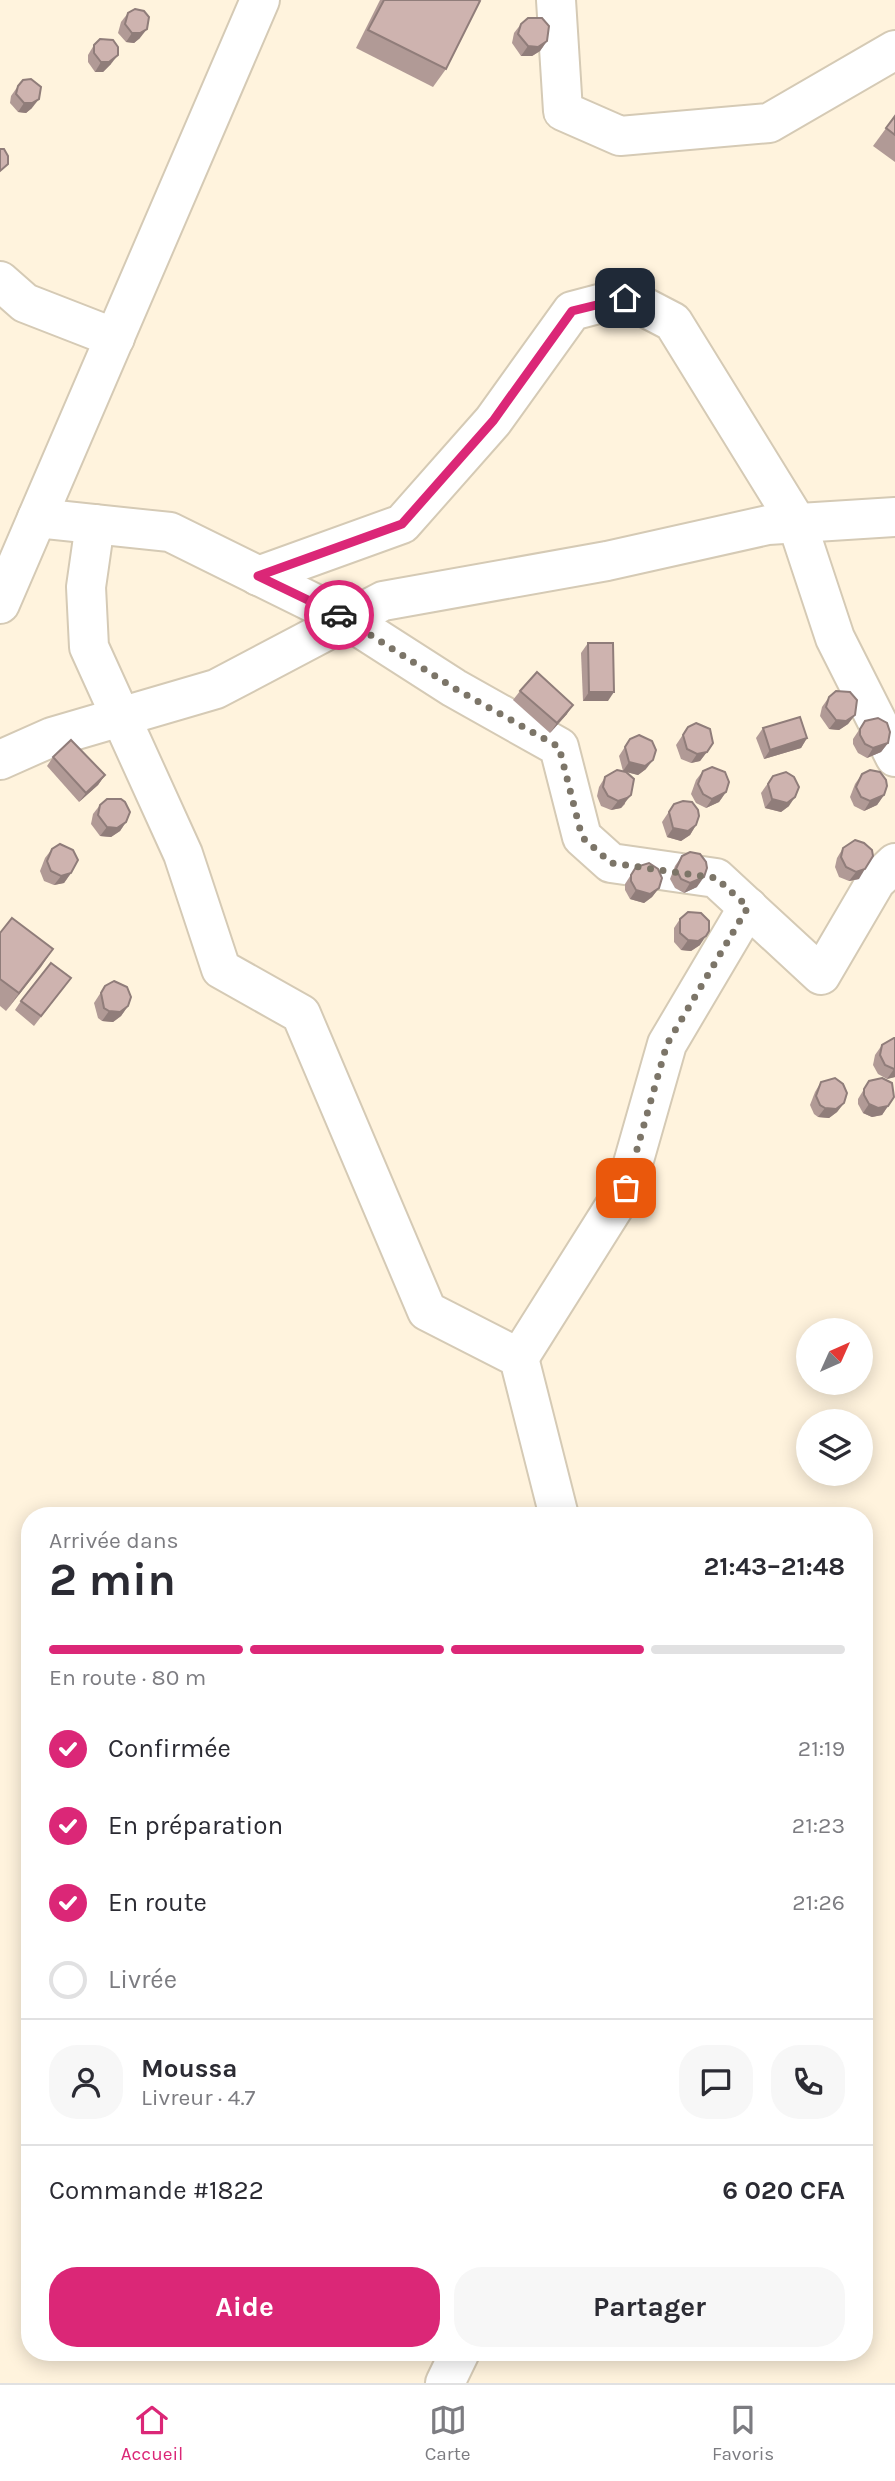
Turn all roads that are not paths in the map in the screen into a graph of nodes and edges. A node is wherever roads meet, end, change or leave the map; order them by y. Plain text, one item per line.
1 (260, 0) edge
2 (556, 0) edge
3 (895, 50) edge
4 (0, 281) edge
5 (115, 338) junction
6 (895, 517) edge
7 (37, 518) junction
8 (797, 523) junction
9 (94, 524) junction
10 (258, 576) junction
11 (0, 604) edge
12 (348, 620) junction
13 (120, 717) junction
14 (895, 757) edge
15 (0, 760) edge
16 (895, 863) edge
17 (748, 907) junction
18 (519, 1358) junction
19 (557, 1507) edge
20 (456, 2361) edge
21 (445, 2383) edge

1 - 5 street
2 - 3 street
4 - 5 street
5 - 7 street
6 - 8 street
7 - 9 street
7 - 11 street
8 - 10 street
8 - 12 street
8 - 14 street
9 - 10 street
9 - 13 street
10 - 12 street
12 - 13 street
12 - 17 street
13 - 15 street
13 - 18 street
16 - 17 street
17 - 18 street
18 - 19 street
20 - 21 street

